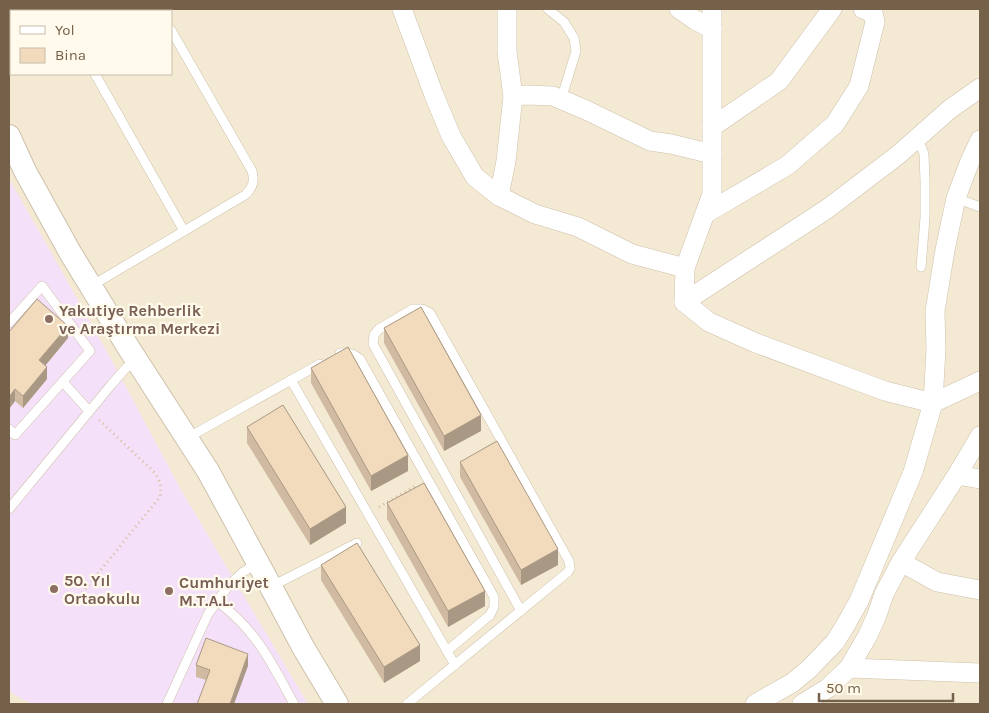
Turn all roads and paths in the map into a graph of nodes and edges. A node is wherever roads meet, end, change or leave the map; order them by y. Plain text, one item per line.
1 (402, 9) edge
2 (507, 9) edge
3 (548, 9) edge
4 (678, 9) edge
5 (712, 9) edge
6 (832, 9) edge
7 (863, 9) edge
8 (712, 29) junction
9 (172, 32) edge
10 (96, 75) edge
11 (980, 88) edge
12 (512, 96) junction
13 (561, 100) junction
14 (712, 127) junction
15 (9, 136) edge
16 (918, 138) junction
17 (980, 140) edge
18 (712, 154) junction
19 (499, 196) junction
20 (956, 198) junction
21 (980, 207) edge
22 (705, 214) junction
23 (184, 231) junction
24 (921, 267) dead end
25 (685, 268) junction
26 (91, 286) junction
27 (684, 302) junction
28 (9, 323) edge
29 (137, 360) junction
30 (291, 380) junction
31 (980, 381) edge
32 (63, 382) junction
33 (933, 403) junction
34 (89, 411) junction
35 (9, 430) edge
36 (980, 436) edge
37 (187, 438) junction
38 (957, 475) junction
39 (980, 479) edge
40 (428, 480) junction
41 (9, 509) edge
42 (368, 513) junction
43 (357, 543) edge
44 (901, 562) junction
45 (258, 563) junction
46 (272, 586) junction
47 (980, 590) edge
48 (82, 593) dead end
49 (217, 601) junction
50 (521, 611) junction
51 (447, 651) junction
52 (455, 665) junction
53 (849, 668) junction
54 (980, 674) edge
55 (167, 704) edge
56 (294, 704) edge
57 (337, 704) edge
58 (407, 704) edge
59 (755, 704) edge
60 (802, 704) edge

1 - 19 street
2 - 12 street
3 - 13 lane
4 - 8 street
5 - 8 street
6 - 14 street
7 - 22 street
8 - 14 street
9 - 23 lane
10 - 23 lane
11 - 16 street
12 - 13 street
12 - 19 street
13 - 18 street
14 - 18 street
15 - 26 street
16 - 24 lane
16 - 27 street
17 - 20 street
18 - 22 street
19 - 25 street
20 - 21 lane
20 - 33 street
22 - 25 street
23 - 26 lane
25 - 27 street
26 - 29 street
27 - 33 street
28 - 32 lane
29 - 34 lane
29 - 37 street
30 - 37 lane
30 - 40 lane
30 - 42 lane
31 - 33 street
32 - 34 lane
32 - 35 lane
33 - 59 street
34 - 41 lane
34 - 48 path
36 - 38 street
37 - 45 street
38 - 39 street
38 - 44 street
40 - 42 path
40 - 51 lane
42 - 51 lane
43 - 46 lane
44 - 47 street
44 - 53 street
45 - 46 street
45 - 49 lane
46 - 57 street
49 - 55 lane
49 - 56 lane
50 - 50 lane
50 - 52 lane
51 - 52 lane
52 - 58 lane
53 - 54 street
53 - 60 street

